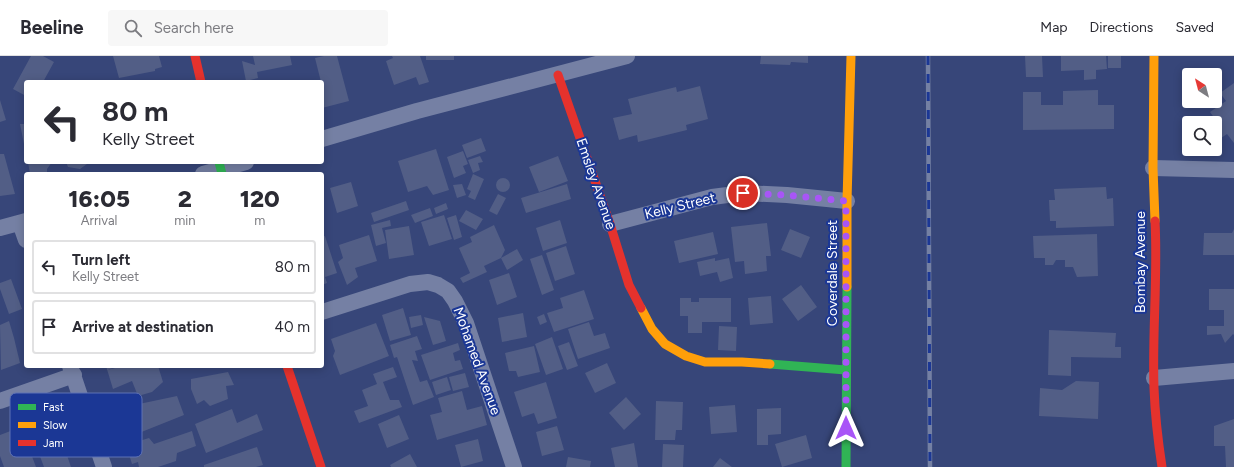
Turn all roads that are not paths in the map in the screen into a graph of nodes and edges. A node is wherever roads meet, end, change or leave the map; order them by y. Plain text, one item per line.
1 (195, 56) edge
2 (627, 56) edge
3 (851, 56) edge
4 (1154, 56) edge
5 (558, 75) junction
6 (201, 80) edge
7 (324, 138) edge
8 (237, 164) edge
9 (220, 168) edge
10 (1153, 168) junction
11 (1234, 170) edge
12 (209, 172) edge
13 (846, 201) junction
14 (23, 222) edge
15 (610, 224) junction
16 (0, 228) edge
17 (324, 311) edge
18 (288, 368) edge
19 (846, 370) junction
20 (72, 371) edge
21 (1234, 371) edge
22 (1154, 378) junction
23 (19, 393) edge
24 (79, 393) edge
25 (10, 397) edge
26 (0, 401) edge
27 (101, 457) edge
28 (104, 467) edge
29 (321, 467) edge
30 (514, 467) edge
31 (846, 467) edge
32 (1162, 467) edge

1 - 6 street
2 - 5 street
3 - 13 street, Coverdale Street
4 - 10 street, Bombay Avenue
5 - 7 street
5 - 15 street, Emsley Avenue
8 - 9 street
9 - 12 street
10 - 11 street
10 - 22 street, Bombay Avenue
13 - 15 street, Kelly Street
13 - 19 street, Coverdale Street
14 - 16 street
15 - 19 street, Emsley Avenue
17 - 30 street, Mohamed Avenue
18 - 29 street
19 - 31 street, Coverdale Street
20 - 23 street
20 - 24 street
21 - 22 street
22 - 32 street, Bombay Avenue
25 - 26 street
27 - 28 street

